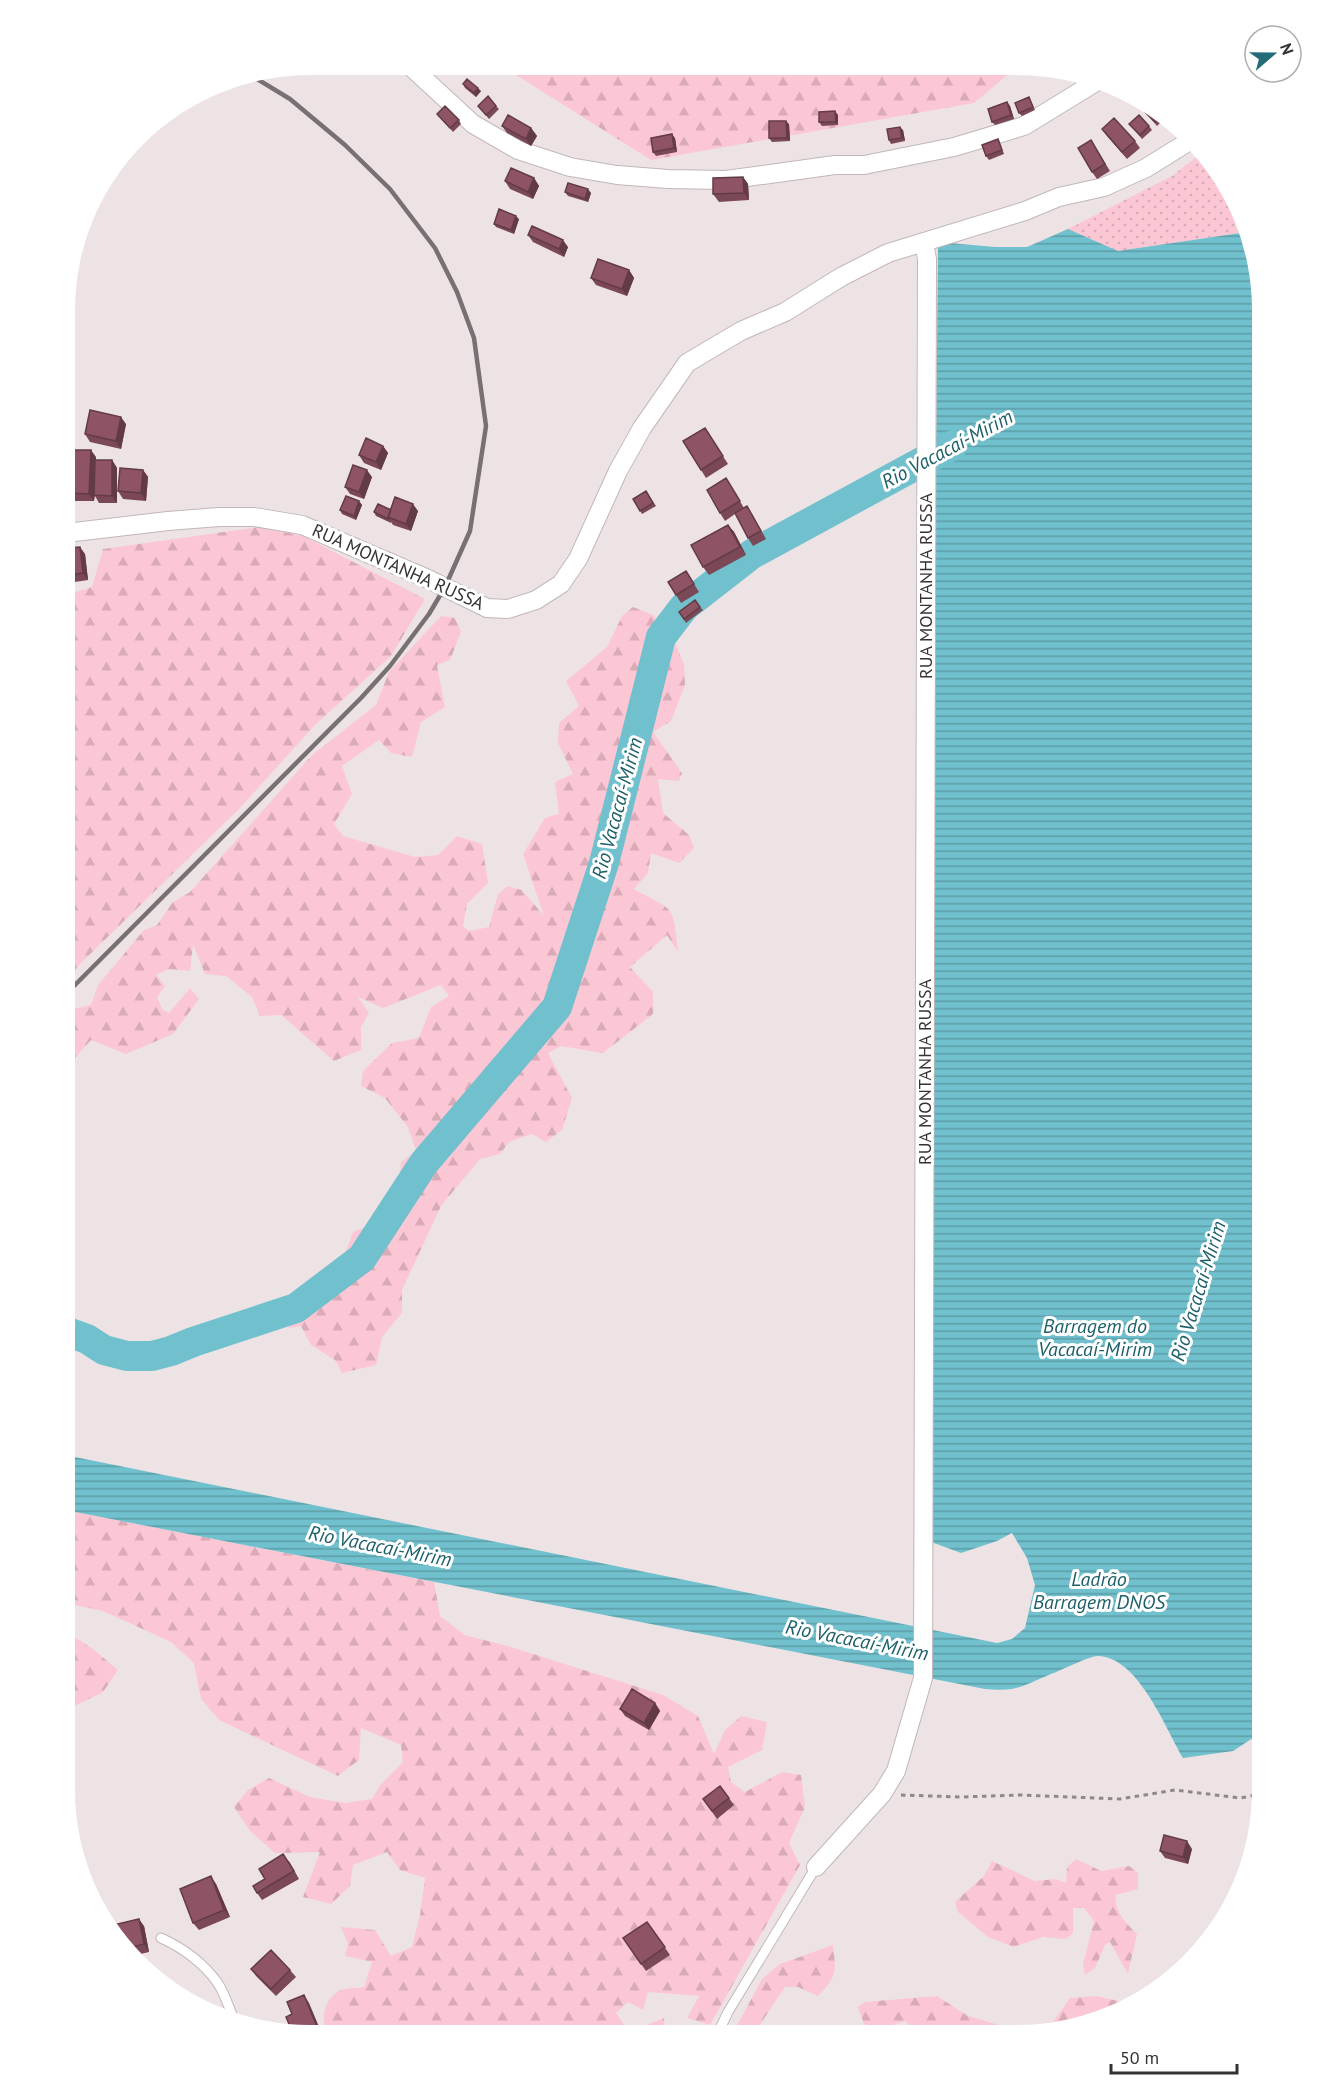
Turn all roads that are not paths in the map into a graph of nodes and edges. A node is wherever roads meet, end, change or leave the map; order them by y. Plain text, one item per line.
1 (420, 75) edge
2 (1089, 86) edge
3 (1184, 145) edge
4 (924, 243) junction
5 (75, 532) edge
6 (816, 1867) joint
7 (161, 1938) dead end
8 (230, 2011) edge
9 (722, 2025) edge

1 - 2 street
3 - 4 street
4 - 5 street, RUA MONTANHA RUSSA
4 - 6 street, RUA MONTANHA RUSSA
6 - 9 lane
7 - 8 lane

